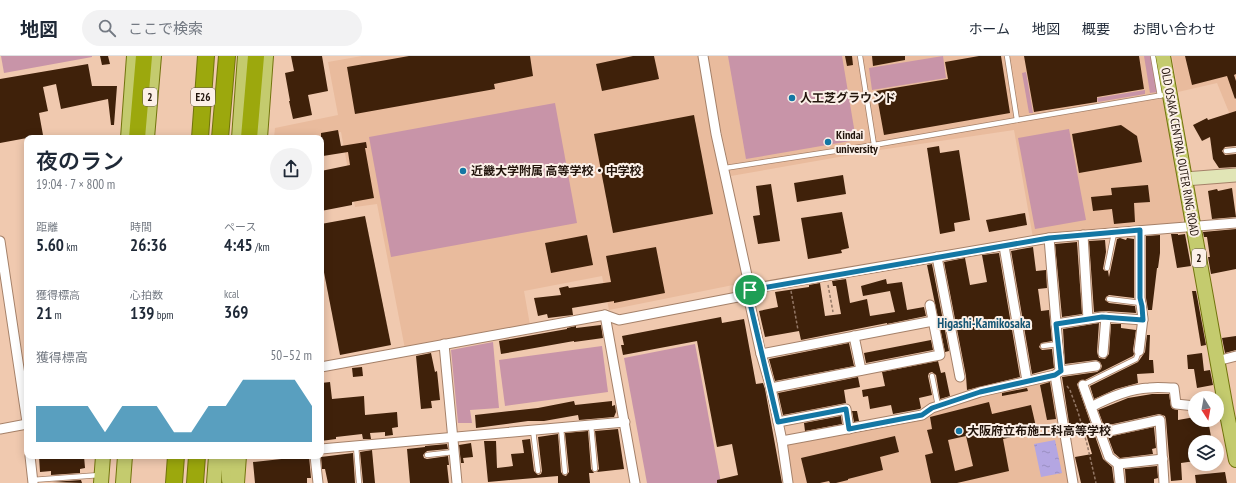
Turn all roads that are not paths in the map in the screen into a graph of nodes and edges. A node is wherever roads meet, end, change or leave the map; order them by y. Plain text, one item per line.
1 (134, 56) edge
2 (144, 56) edge
3 (154, 56) edge
4 (206, 56) edge
5 (226, 56) edge
6 (245, 56) edge
7 (256, 56) edge
8 (266, 56) edge
9 (704, 56) edge
10 (860, 56) edge
11 (1007, 56) edge
12 (1153, 56) edge
13 (1163, 56) edge
14 (1165, 95) junction
15 (1017, 120) junction
16 (128, 135) edge
17 (137, 135) edge
18 (147, 135) edge
19 (200, 135) edge
20 (220, 135) edge
21 (240, 135) edge
22 (249, 135) edge
23 (260, 135) edge
24 (874, 145) junction
25 (1236, 150) edge
26 (1226, 151) dead end
27 (725, 168) junction
28 (1236, 175) edge
29 (1185, 179) junction
30 (1236, 223) edge
31 (1193, 226) junction
32 (1140, 230) junction
33 (1114, 233) junction
34 (1083, 236) junction
35 (1049, 238) junction
36 (0, 241) edge
37 (1004, 246) junction
38 (937, 258) junction
39 (1107, 268) dead end
40 (749, 292) junction
41 (1109, 299) dead end
42 (1141, 303) junction
43 (930, 305) dead end
44 (605, 315) junction
45 (1106, 317) junction
46 (1088, 319) junction
47 (1143, 320) junction
48 (933, 321) junction
49 (1056, 324) junction
50 (854, 336) junction
51 (444, 344) junction
52 (1058, 344) junction
53 (1043, 346) dead end
54 (1139, 351) joint
55 (1103, 353) dead end
56 (761, 354) junction
57 (1236, 356) edge
58 (1217, 361) junction
59 (324, 366) edge
60 (1096, 366) dead end
61 (861, 370) junction
62 (1059, 372) junction
63 (932, 376) dead end
64 (960, 377) dead end
65 (1027, 381) junction
66 (1083, 385) joint
67 (771, 388) junction
68 (1220, 391) edge
69 (24, 403) edge
70 (1188, 405) edge
71 (938, 406) junction
72 (1091, 407) junction
73 (1224, 417) edge
74 (624, 422) junction
75 (778, 422) junction
76 (24, 424) edge
77 (591, 425) junction
78 (561, 428) junction
79 (0, 429) edge
80 (849, 429) junction
81 (533, 430) junction
82 (1100, 433) junction
83 (453, 438) junction
84 (782, 442) junction
85 (1234, 444) edge
86 (356, 446) junction
87 (324, 449) edge
88 (454, 452) junction
89 (428, 455) dead end
90 (30, 459) edge
91 (103, 459) edge
92 (125, 459) edge
93 (176, 459) edge
94 (197, 459) edge
95 (216, 459) edge
96 (229, 459) edge
97 (239, 459) edge
98 (315, 459) edge
99 (1163, 459) junction
100 (1236, 460) edge
101 (1118, 464) junction
102 (595, 469) dead end
103 (538, 471) dead end
104 (565, 472) dead end
105 (102, 479) edge
106 (32, 482) edge
107 (123, 483) edge
108 (174, 483) edge
109 (195, 483) edge
110 (214, 483) edge
111 (230, 483) edge
112 (237, 483) edge
113 (318, 483) edge
114 (359, 483) edge
115 (457, 483) edge
116 (635, 483) edge
117 (788, 483) edge
118 (1073, 483) edge
119 (1120, 483) edge
120 (1164, 483) edge

1 - 16 main road, 2
2 - 17 highway
3 - 18 main road, 2
4 - 19 highway, E26
5 - 20 highway, E26
6 - 21 main road
7 - 22 highway
8 - 23 main road
9 - 27 street
10 - 24 lane
11 - 15 lane
12 - 14 lane
13 - 14 main road, OLD OSAKA CENTRAL OUTER RING ROAD / 2
14 - 15 lane
14 - 29 main road, OLD OSAKA CENTRAL OUTER RING ROAD / 2
15 - 24 lane
24 - 27 lane
25 - 26 lane
27 - 40 street
28 - 29 street
29 - 31 main road, OLD OSAKA CENTRAL OUTER RING ROAD / 2
30 - 31 street
31 - 32 street
31 - 58 main road, OLD OSAKA CENTRAL OUTER RING ROAD / 2
32 - 33 street
32 - 42 street
33 - 34 street
33 - 39 lane
34 - 35 street
34 - 46 street
35 - 37 street
35 - 49 street
36 - 69 street
37 - 38 street
37 - 65 street
38 - 40 street
38 - 64 street
40 - 44 street
40 - 56 street
41 - 42 lane
42 - 47 street
43 - 48 street
44 - 51 street
44 - 74 street
45 - 46 street
45 - 47 street
45 - 55 street
46 - 49 street
47 - 54 street
48 - 50 street
48 - 61 street
49 - 52 street
50 - 56 street
50 - 61 street
51 - 59 street
51 - 83 street
52 - 53 lane
52 - 62 street
54 - 66 lane
56 - 67 street
57 - 58 street
58 - 68 main road, OLD OSAKA CENTRAL OUTER RING ROAD / 2
60 - 62 street
61 - 67 street
62 - 65 street
62 - 118 street
63 - 71 lane
65 - 71 street
66 - 72 street
67 - 75 street
70 - 72 street
71 - 80 street
72 - 82 street
73 - 85 main road, OLD OSAKA CENTRAL OUTER RING ROAD / 2
74 - 77 street
74 - 116 street
75 - 80 street
75 - 84 street
76 - 79 street
77 - 78 street
77 - 102 lane
78 - 81 street
78 - 104 lane
80 - 84 street
81 - 83 street
81 - 103 lane
82 - 99 street
82 - 101 street
83 - 86 street
83 - 88 street
84 - 117 street
85 - 100 main road, OLD OSAKA CENTRAL OUTER RING ROAD / 2
86 - 87 street
86 - 114 lane
88 - 89 lane
88 - 115 street
90 - 106 street
91 - 105 main road
92 - 107 main road
93 - 108 highway
94 - 109 highway
95 - 110 main road
96 - 111 main road
97 - 112 main road
98 - 113 street
99 - 101 street
99 - 120 street
101 - 119 street
105 - 106 lane

